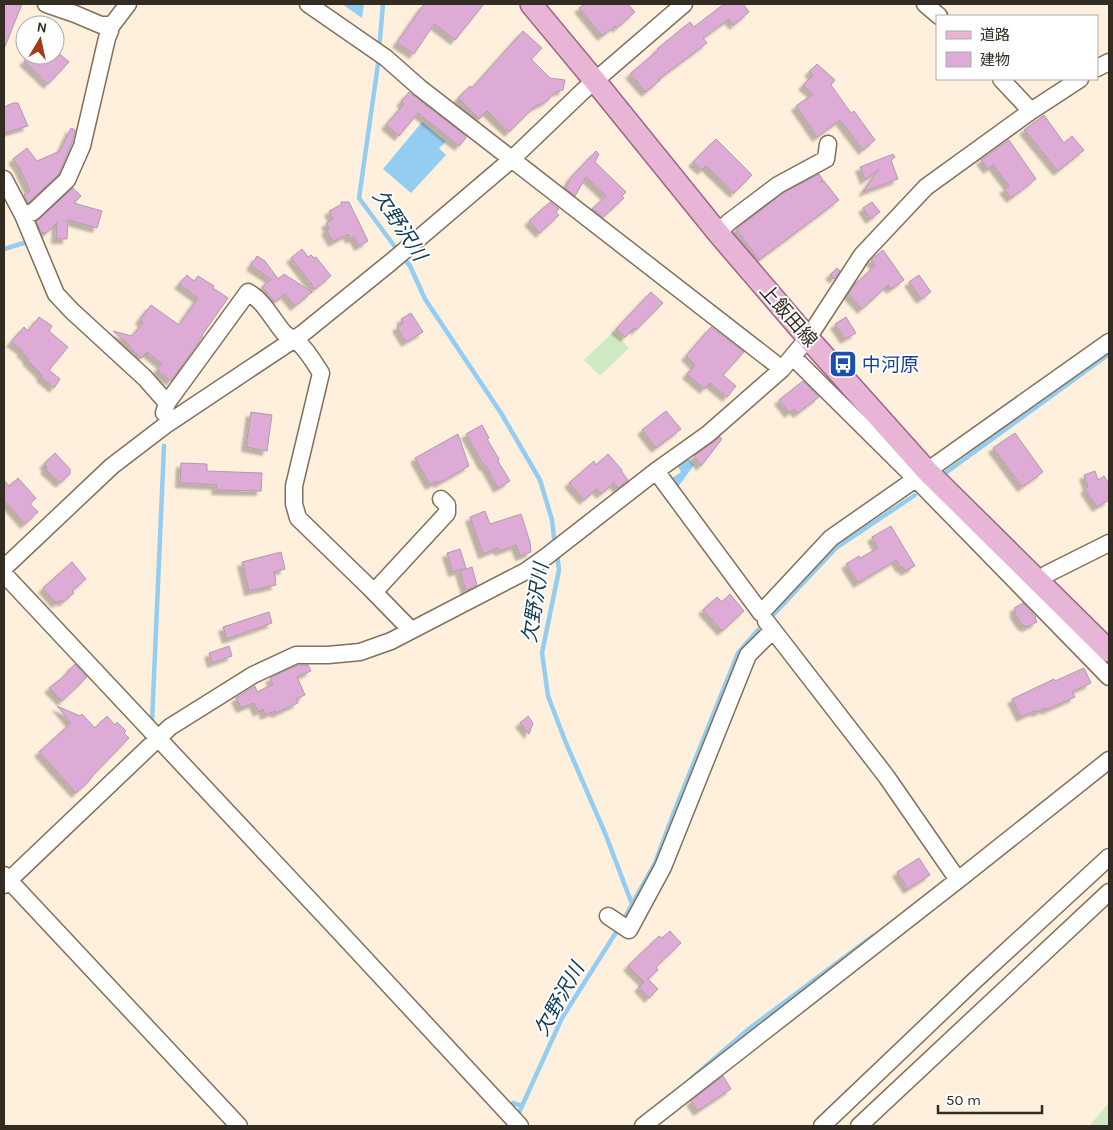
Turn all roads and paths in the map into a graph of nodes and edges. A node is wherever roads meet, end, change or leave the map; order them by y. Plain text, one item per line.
1 (46, 4) edge
2 (128, 4) edge
3 (308, 4) edge
4 (531, 4) edge
5 (683, 4) edge
6 (925, 4) edge
7 (939, 15) edge
8 (109, 25) junction
9 (595, 80) junction
10 (1002, 80) edge
11 (1078, 80) edge
12 (1031, 111) junction
13 (828, 144) dead end
14 (512, 158) junction
15 (4, 179) edge
16 (23, 215) junction
17 (718, 233) junction
18 (808, 338) junction
19 (294, 339) junction
20 (1109, 342) edge
21 (787, 363) junction
22 (167, 403) junction
23 (167, 424) junction
24 (656, 471) junction
25 (921, 475) junction
26 (440, 499) dead end
27 (1109, 544) edge
28 (4, 568) edge
29 (4, 574) edge
30 (1047, 574) dead end
31 (374, 592) junction
32 (761, 613) junction
33 (411, 630) junction
34 (773, 630) junction
35 (1109, 651) edge
36 (1109, 676) edge
37 (158, 738) junction
38 (1109, 760) edge
39 (1109, 857) edge
40 (5, 880) edge
41 (958, 880) junction
42 (1109, 892) edge
43 (611, 918) dead end
44 (239, 1126) edge
45 (520, 1126) edge
46 (643, 1126) edge
47 (822, 1126) edge
48 (860, 1126) edge

1 - 8 street
2 - 8 street
3 - 14 street
4 - 9 main road, 上飯田線
5 - 9 street
6 - 7 street
8 - 16 street
9 - 14 street
9 - 17 main road, 上飯田線
10 - 12 street
11 - 12 street
12 - 18 street
13 - 17 street
14 - 19 street
14 - 21 street
15 - 16 street
16 - 22 street
17 - 18 main road, 上飯田線
18 - 21 street
18 - 25 main road, 上飯田線
19 - 22 street
19 - 23 street
19 - 31 street
20 - 25 street
21 - 24 street
21 - 25 street
22 - 23 street
23 - 28 street
24 - 32 street
24 - 33 street
25 - 32 street
25 - 35 main road, 上飯田線
25 - 36 street
26 - 31 street
27 - 30 street
29 - 37 street
31 - 33 street
32 - 34 street
33 - 37 street
34 - 41 street
34 - 43 street
37 - 40 street
37 - 45 street
38 - 41 street
39 - 47 street
40 - 44 street
41 - 46 street
42 - 48 street

